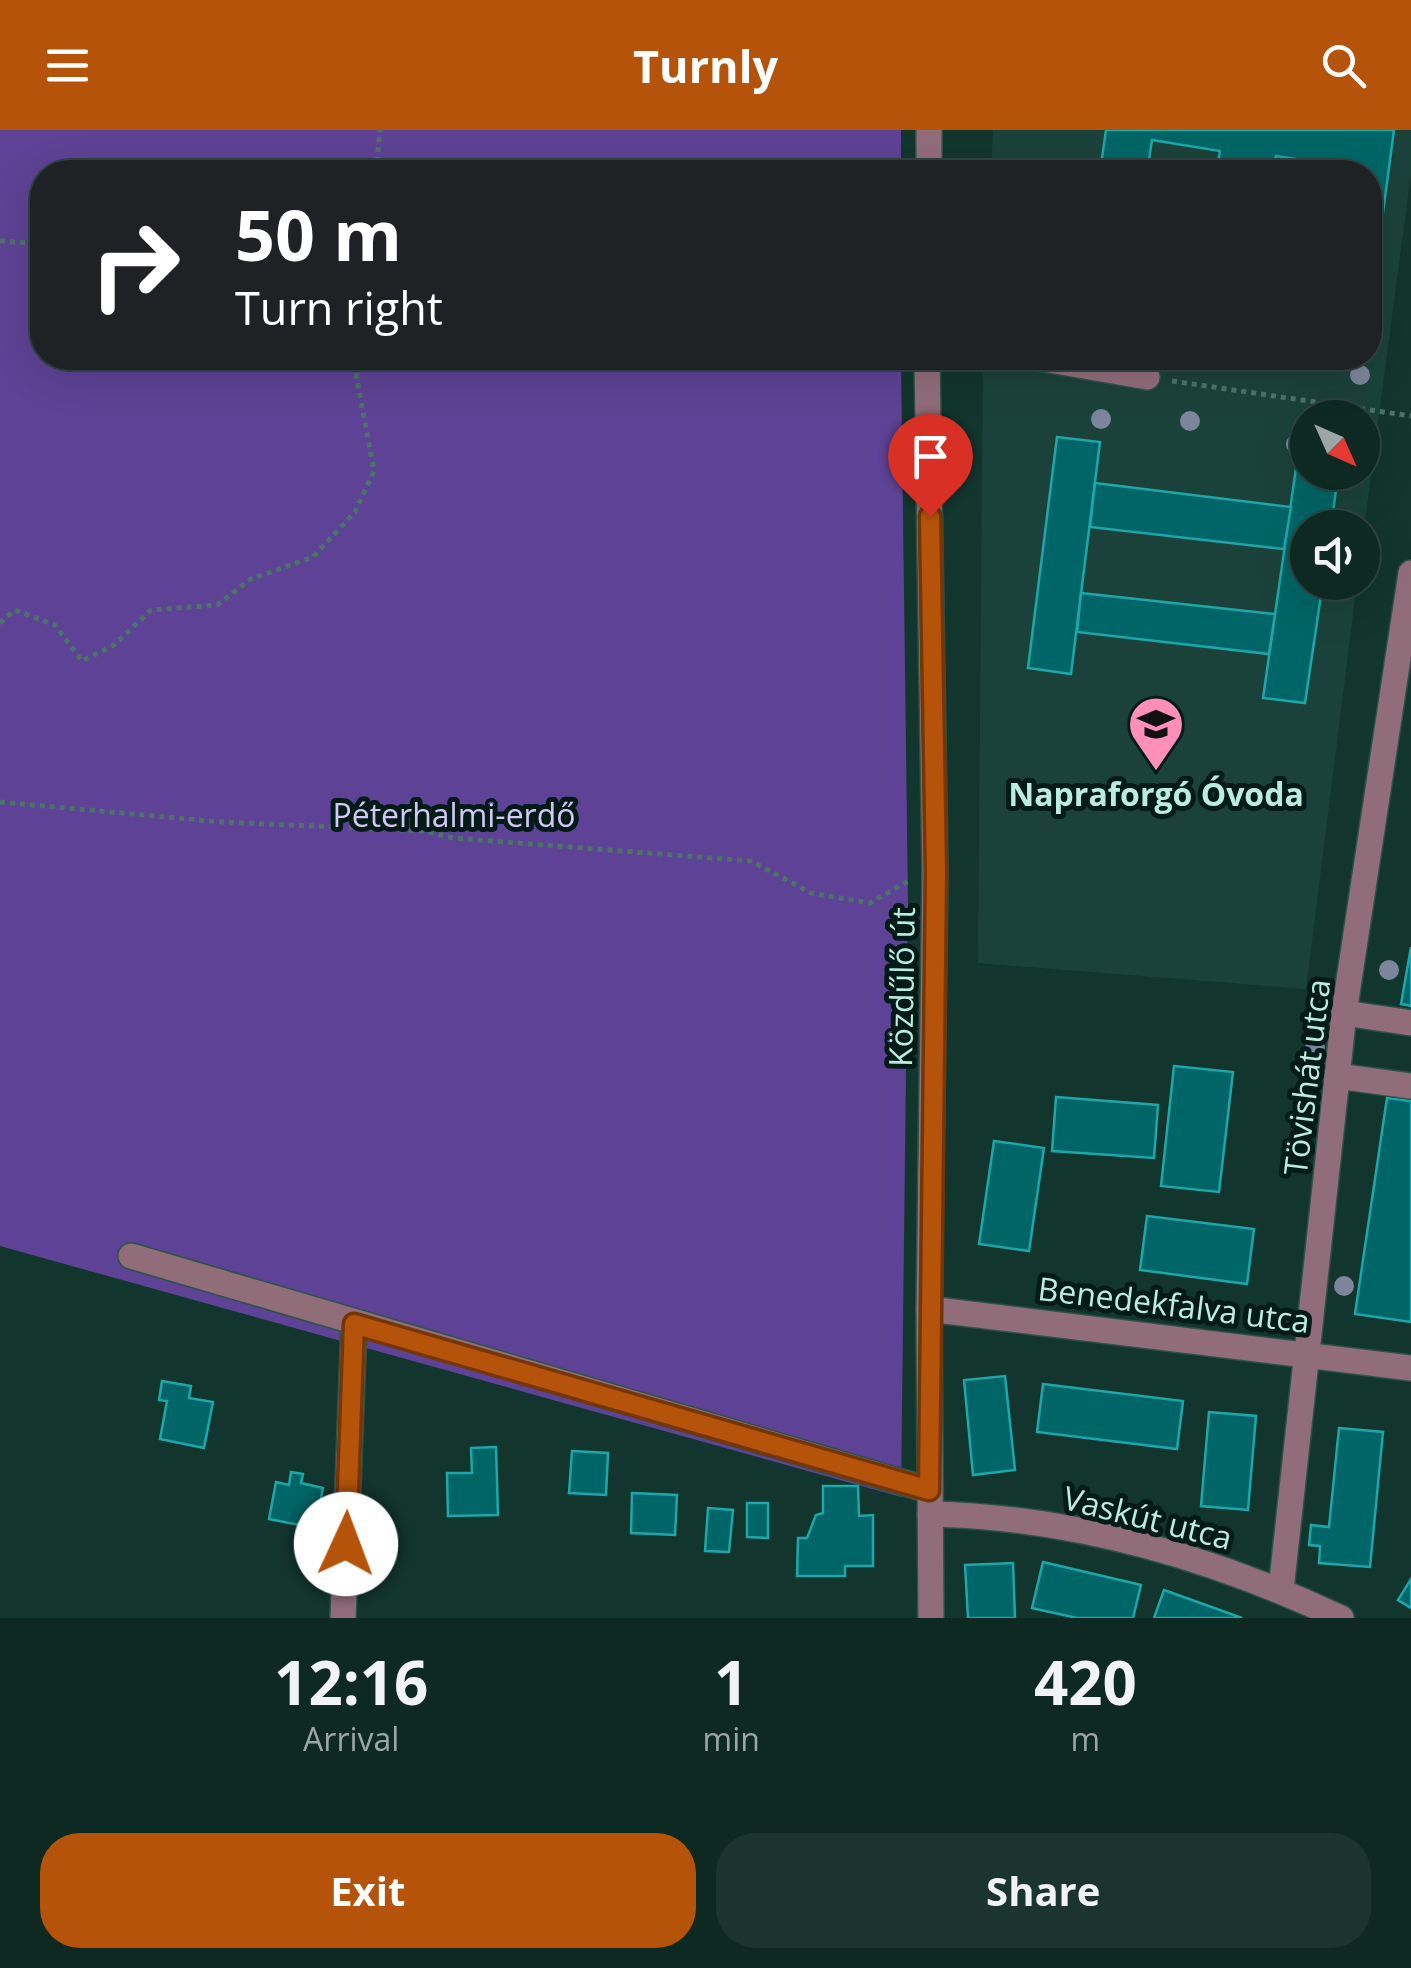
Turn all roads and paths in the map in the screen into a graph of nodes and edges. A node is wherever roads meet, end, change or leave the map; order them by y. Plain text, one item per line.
1 (380, 130) edge
2 (930, 130) edge
3 (377, 160) edge
4 (929, 160) edge
5 (0, 241) edge
6 (30, 243) edge
7 (355, 370) edge
8 (927, 370) edge
9 (1107, 370) edge
10 (1148, 377) joint
11 (1411, 416) edge
12 (1411, 573) edge
13 (0, 623) edge
14 (1401, 701) edge
15 (1384, 764) junction
16 (1411, 768) edge
17 (0, 802) edge
18 (936, 872) junction
19 (1344, 1014) junction
20 (1411, 1023) edge
21 (1337, 1076) junction
22 (1411, 1086) edge
23 (131, 1256) dead end
24 (930, 1308) junction
25 (354, 1324) junction
26 (1309, 1352) junction
27 (1411, 1368) edge
28 (929, 1502) junction
29 (1281, 1590) junction
30 (343, 1618) edge
31 (932, 1618) edge
32 (1341, 1618) edge

1 - 3 path
2 - 4 street
5 - 6 path
7 - 13 path
8 - 18 street, Közdűlő út
9 - 10 street
10 - 11 path
12 - 14 street, Tövishát utca
14 - 15 street, Tövishát utca
15 - 16 street
15 - 19 street, Tövishát utca
17 - 18 path
18 - 24 street, Közdűlő út
19 - 20 street
19 - 21 street, Tövishát utca
21 - 22 street
21 - 26 street, Tövishát utca
23 - 25 street, Vaskút utca
24 - 26 street, Benedekfalva utca
24 - 28 street, Közdűlő út
25 - 28 street, Vaskút utca
25 - 30 street
26 - 27 street, Benedekfalva utca
26 - 29 street, Tövishát utca
28 - 29 street, Vaskút utca
28 - 31 street, Közdűlő út
29 - 32 street, Vaskút utca

